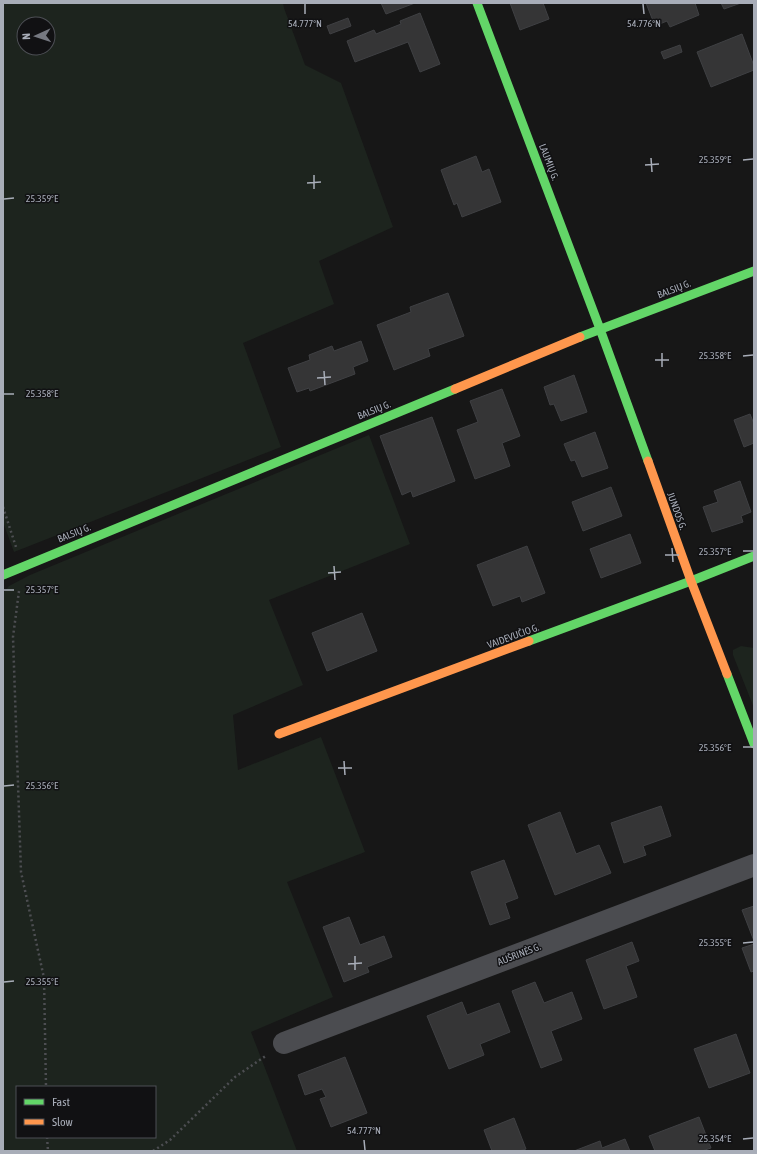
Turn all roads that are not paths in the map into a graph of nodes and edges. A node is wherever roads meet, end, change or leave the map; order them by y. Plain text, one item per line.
1 (477, 3) edge
2 (754, 270) edge
3 (600, 330) junction
4 (754, 556) edge
5 (3, 575) edge
6 (691, 581) junction
7 (279, 734) dead end
8 (754, 744) edge
9 (754, 865) edge
10 (284, 1043) road end

1 - 3 street, LAUMIŲ G.
2 - 3 street, BALSIŲ G.
3 - 5 street, BALSIŲ G.
3 - 6 street, JUNDOS G.
4 - 6 street, VAIDEVUČIO G.
6 - 7 street, VAIDEVUČIO G.
6 - 8 street, JUNDOS G.
9 - 10 street, AUŠRINĖS G.

